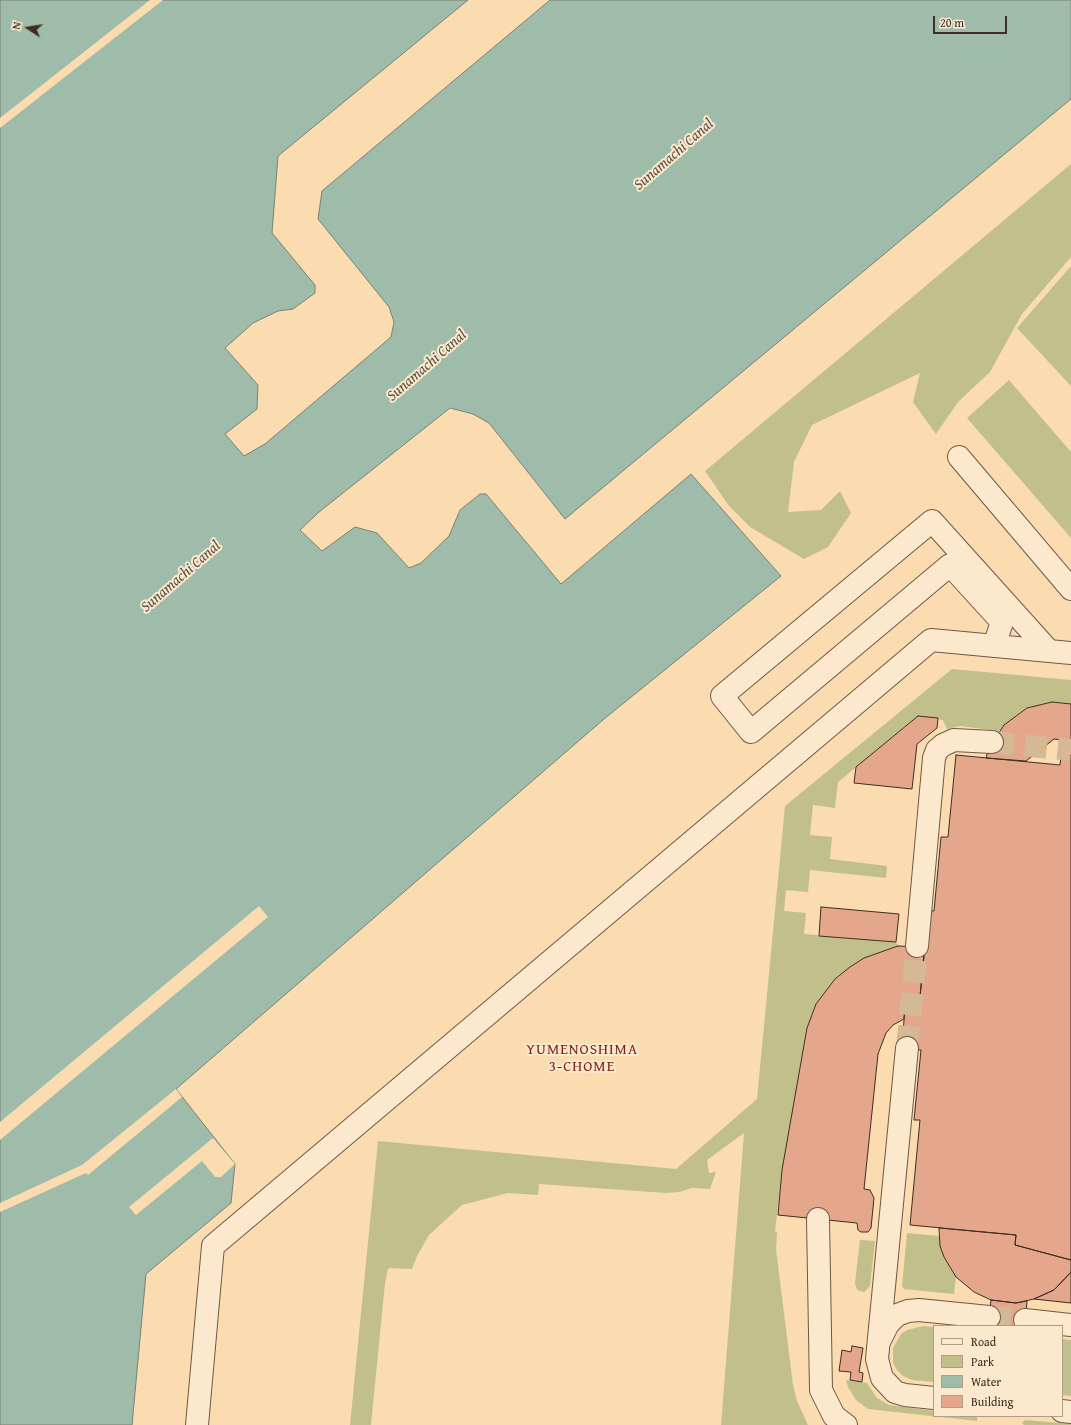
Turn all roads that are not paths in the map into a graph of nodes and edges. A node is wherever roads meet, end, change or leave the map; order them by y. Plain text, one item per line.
1 (959, 457) dead end
2 (1071, 589) edge
3 (994, 646) junction
4 (1049, 651) junction
5 (1071, 654) edge
6 (992, 742) tunnel mouth
7 (917, 946) tunnel mouth
8 (907, 1048) tunnel mouth
9 (818, 1219) dead end
10 (990, 1317) tunnel mouth
11 (1025, 1320) tunnel mouth
12 (1071, 1324) edge
13 (878, 1347) junction
14 (933, 1398) edge
15 (197, 1425) edge
16 (846, 1425) edge

1 - 2 lane
3 - 4 lane
3 - 4 lane
3 - 15 lane
4 - 5 lane
6 - 7 lane
8 - 13 lane
9 - 16 lane
10 - 13 lane
11 - 12 lane
13 - 14 lane

